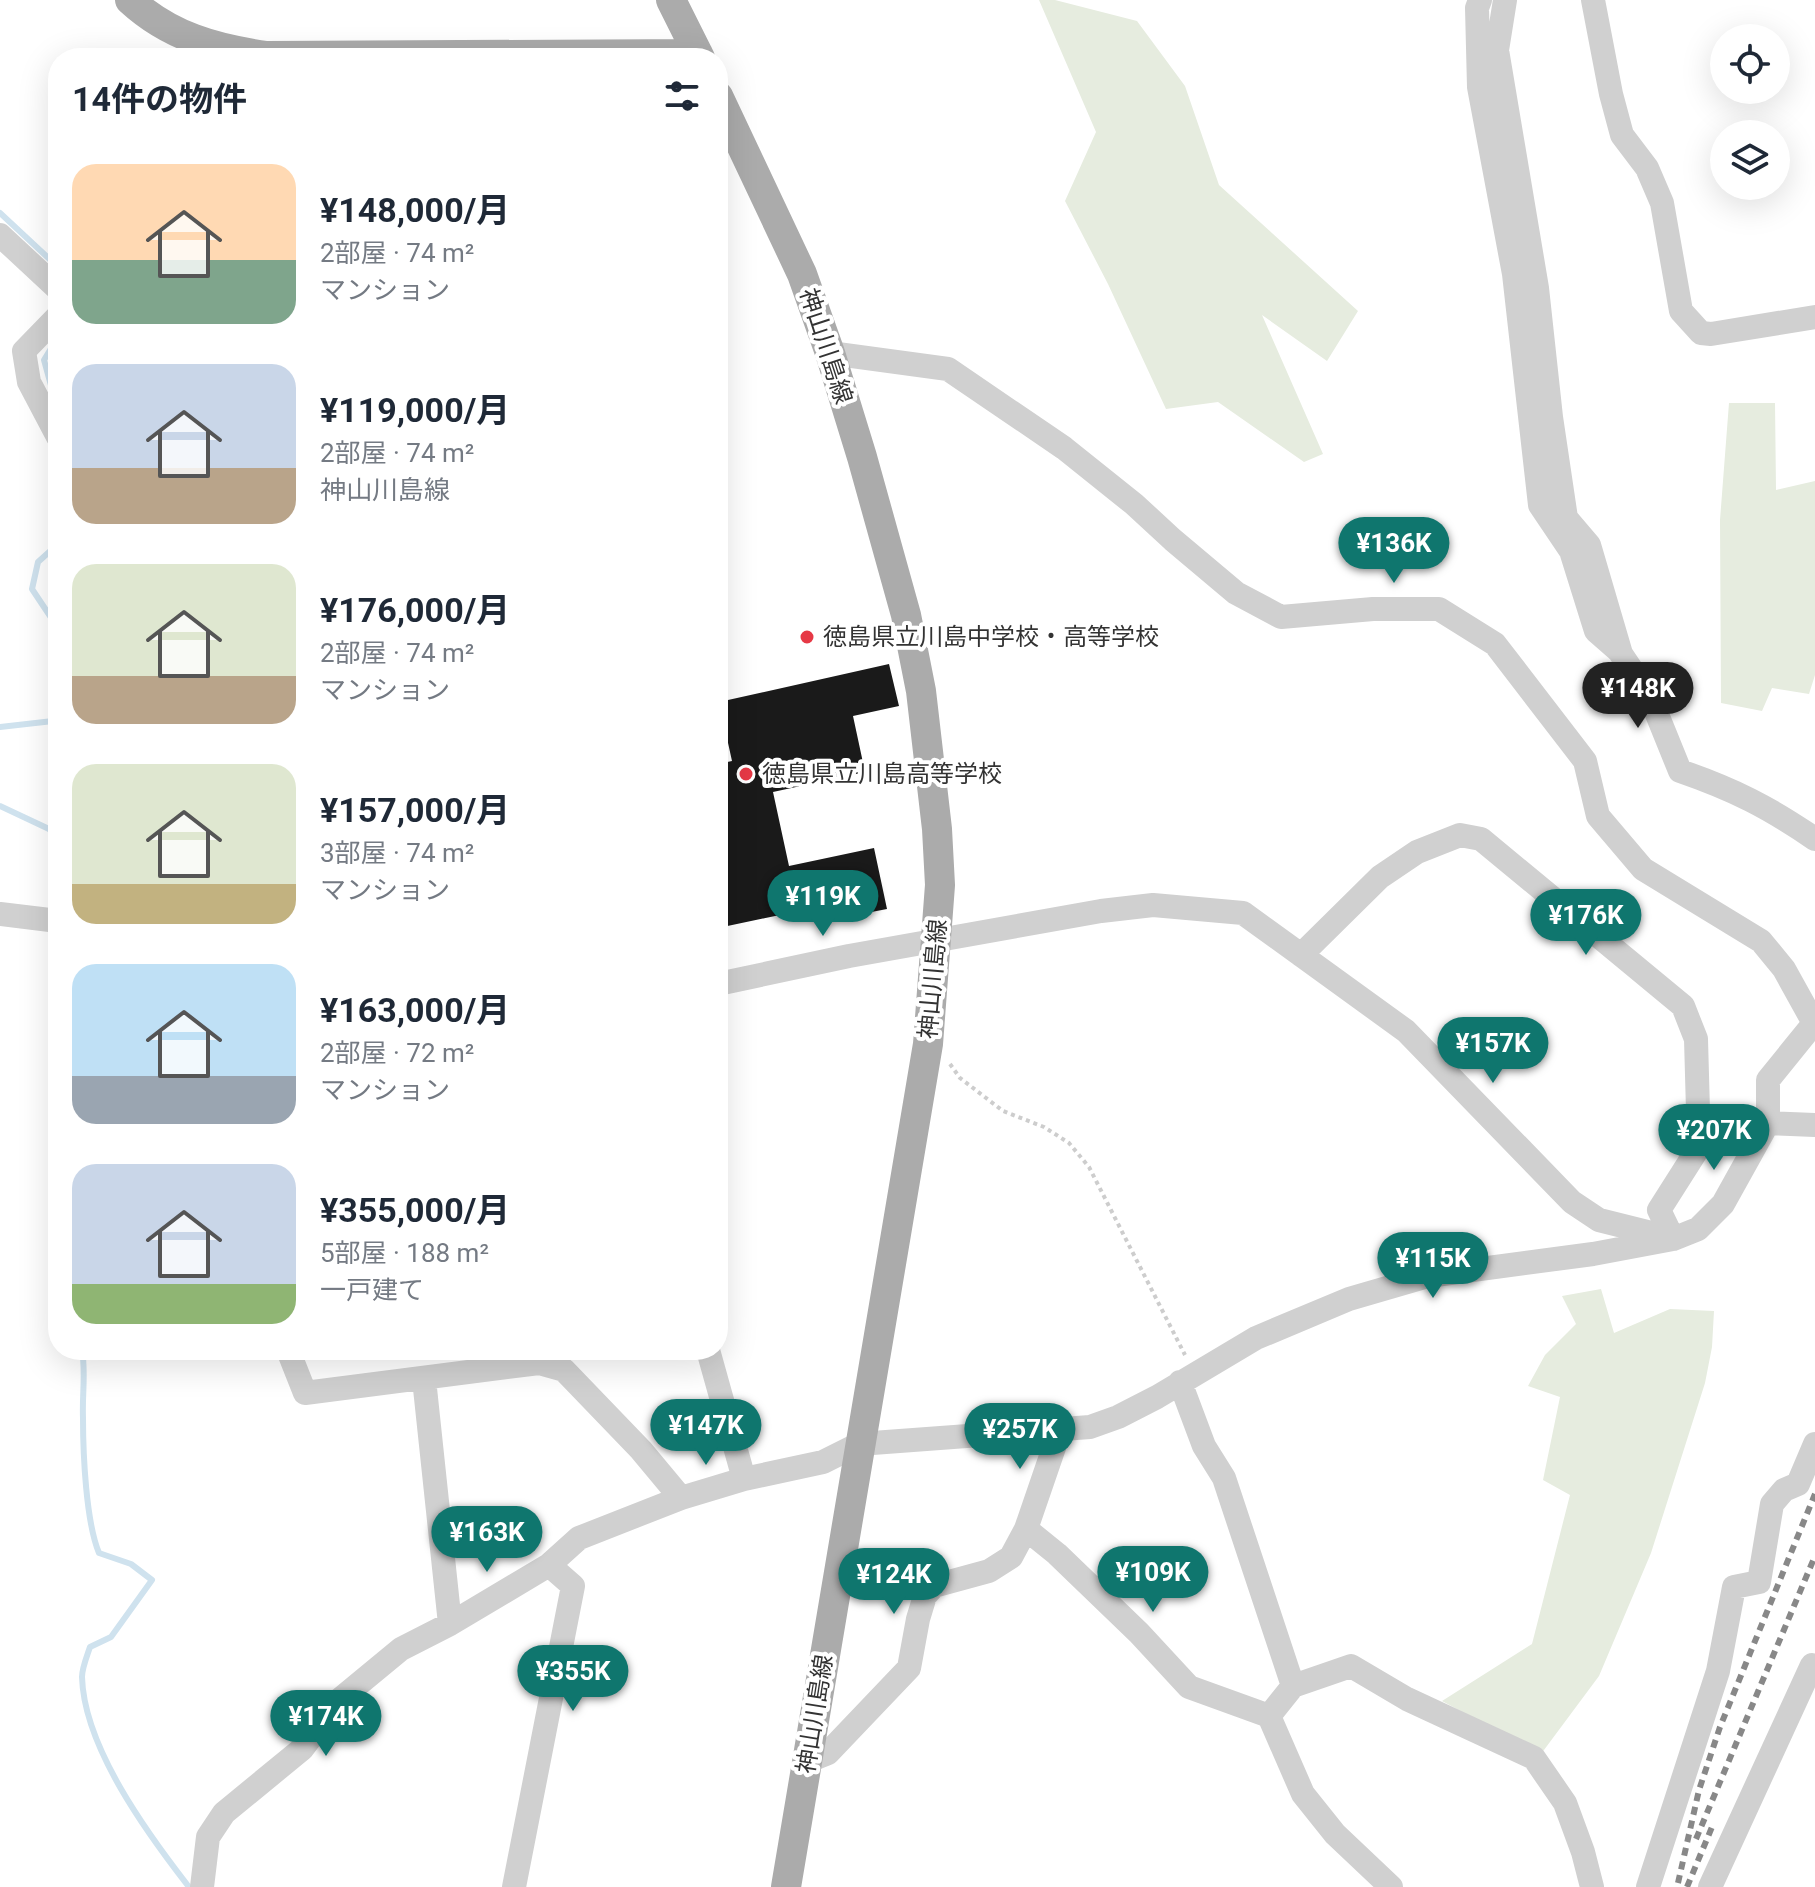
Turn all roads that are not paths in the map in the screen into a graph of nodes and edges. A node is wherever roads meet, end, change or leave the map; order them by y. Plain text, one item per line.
1 (130, 0) edge
2 (671, 0) edge
3 (1480, 0) edge
4 (1505, 0) edge
5 (1593, 0) edge
6 (227, 48) edge
7 (695, 48) edge
8 (728, 117) edge
9 (0, 235) edge
10 (48, 280) edge
11 (1815, 317) edge
12 (48, 326) edge
13 (830, 353) junction
14 (48, 418) edge
15 (1621, 654) junction
16 (1815, 839) edge
17 (0, 914) edge
18 (48, 920) edge
19 (937, 941) junction
20 (1301, 955) junction
21 (728, 982) edge
22 (1815, 1023) edge
23 (1768, 1123) junction
24 (1815, 1125) edge
25 (1673, 1239) junction
26 (292, 1360) edge
27 (711, 1360) edge
28 (1187, 1378) junction
29 (424, 1379) junction
30 (1060, 1430) junction
31 (859, 1444) junction
32 (1815, 1444) edge
33 (744, 1479) junction
34 (681, 1498) junction
35 (1026, 1529) junction
36 (549, 1565) junction
37 (450, 1624) junction
38 (1815, 1666) edge
39 (1293, 1686) junction
40 (1269, 1716) junction
41 (808, 1761) junction
42 (202, 1887) edge
43 (514, 1887) edge
44 (786, 1887) edge
45 (1391, 1887) edge
46 (1592, 1887) edge
47 (1648, 1887) edge
48 (1710, 1887) edge

1 - 6 main road
2 - 7 main road
3 - 15 street
4 - 15 street
5 - 11 street
8 - 13 main road, 神山川島線
9 - 10 street
12 - 14 street
13 - 19 main road, 神山川島線
13 - 22 street
15 - 16 street
17 - 18 street
19 - 20 street
19 - 21 street
19 - 31 main road, 神山川島線
20 - 25 street
20 - 25 street
22 - 23 street
23 - 24 street
23 - 25 street
25 - 28 street
26 - 29 street
27 - 33 street
28 - 30 street
28 - 39 street
29 - 34 street
29 - 37 street
30 - 31 street
30 - 35 street
31 - 33 street
31 - 41 main road, 神山川島線
32 - 47 street
33 - 34 street
34 - 36 street
35 - 40 street
35 - 41 street
36 - 37 street
36 - 43 street
37 - 42 street
38 - 48 street
39 - 40 street
39 - 46 street
40 - 45 street
41 - 44 main road, 神山川島線

